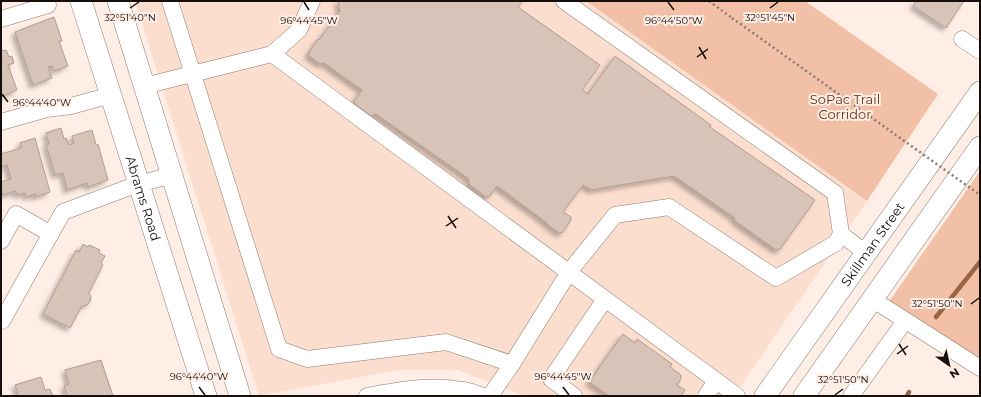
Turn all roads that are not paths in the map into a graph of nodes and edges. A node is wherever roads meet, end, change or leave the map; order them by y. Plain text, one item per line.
1 (48, 1) edge
2 (81, 1) edge
3 (118, 1) edge
4 (170, 1) edge
5 (312, 1) edge
6 (564, 1) edge
7 (1, 19) edge
8 (962, 39) dead end
9 (980, 51) edge
10 (272, 54) junction
11 (193, 74) junction
12 (144, 86) junction
13 (980, 92) edge
14 (111, 95) junction
15 (1, 122) edge
16 (980, 147) edge
17 (172, 175) junction
18 (138, 184) junction
19 (51, 234) junction
20 (841, 234) junction
21 (1, 241) edge
22 (866, 253) junction
23 (569, 272) junction
24 (605, 299) junction
25 (872, 299) junction
26 (1, 320) edge
27 (904, 321) junction
28 (512, 364) junction
29 (980, 368) edge
30 (716, 381) junction
31 (412, 392) edge
32 (206, 396) edge
33 (240, 396) edge
34 (367, 396) edge
35 (484, 396) edge
36 (490, 396) edge
37 (574, 396) edge
38 (706, 396) edge
39 (737, 396) edge
40 (765, 396) edge
41 (804, 396) edge
42 (851, 396) edge

1 - 7 street
2 - 14 main road, Abrams Road
3 - 12 main road
4 - 11 street
5 - 10 street
6 - 20 street
8 - 9 street
10 - 11 street
10 - 23 street
11 - 12 street
11 - 28 street
12 - 14 main road
12 - 17 main road
13 - 22 main road, Skillman Street
14 - 15 street
14 - 18 main road, Abrams Road
16 - 25 main road
17 - 18 street
17 - 33 main road
18 - 19 street
18 - 32 main road, Abrams Road
19 - 21 street
19 - 26 street
20 - 22 street
20 - 23 street
22 - 40 main road, Skillman Street
23 - 24 street
23 - 28 street
24 - 30 street
24 - 37 street
25 - 27 street
25 - 41 main road
27 - 29 street
27 - 42 street
28 - 36 street
30 - 38 street
30 - 39 street
31 - 34 street
31 - 35 street

